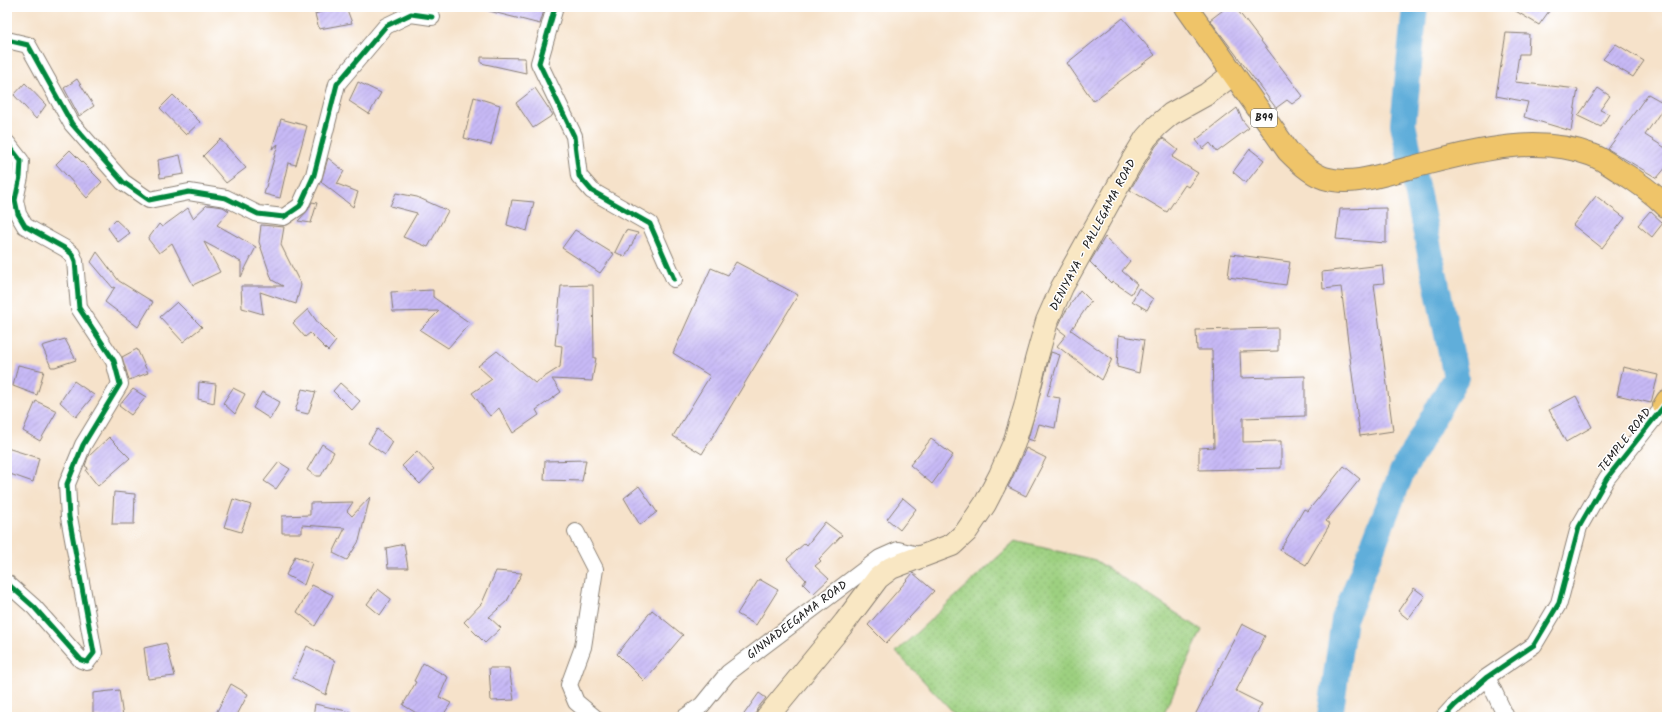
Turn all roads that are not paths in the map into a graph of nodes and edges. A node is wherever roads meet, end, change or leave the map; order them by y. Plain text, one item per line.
1 (555, 7) edge
2 (1186, 7) edge
3 (432, 17) dead end
4 (7, 40) edge
5 (1233, 74) junction
6 (7, 143) edge
7 (1667, 207) edge
8 (674, 278) dead end
9 (1666, 405) edge
10 (576, 532) dead end
11 (922, 556) junction
12 (7, 583) edge
13 (1487, 677) junction
14 (594, 717) edge
15 (685, 717) edge
16 (767, 717) edge
17 (1444, 717) edge
18 (1506, 717) edge

1 - 8 street
2 - 5 main road, B99
3 - 4 street
5 - 7 main road, B99
5 - 11 main road, DENIYAYA - PALLEGAMA ROAD
6 - 12 street
9 - 13 street, TEMPLE ROAD
10 - 14 street
11 - 15 street, GINNADEEGAMA ROAD
11 - 16 main road, DENIYAYA - PALLEGAMA ROAD
13 - 17 street, TEMPLE ROAD
13 - 18 street

